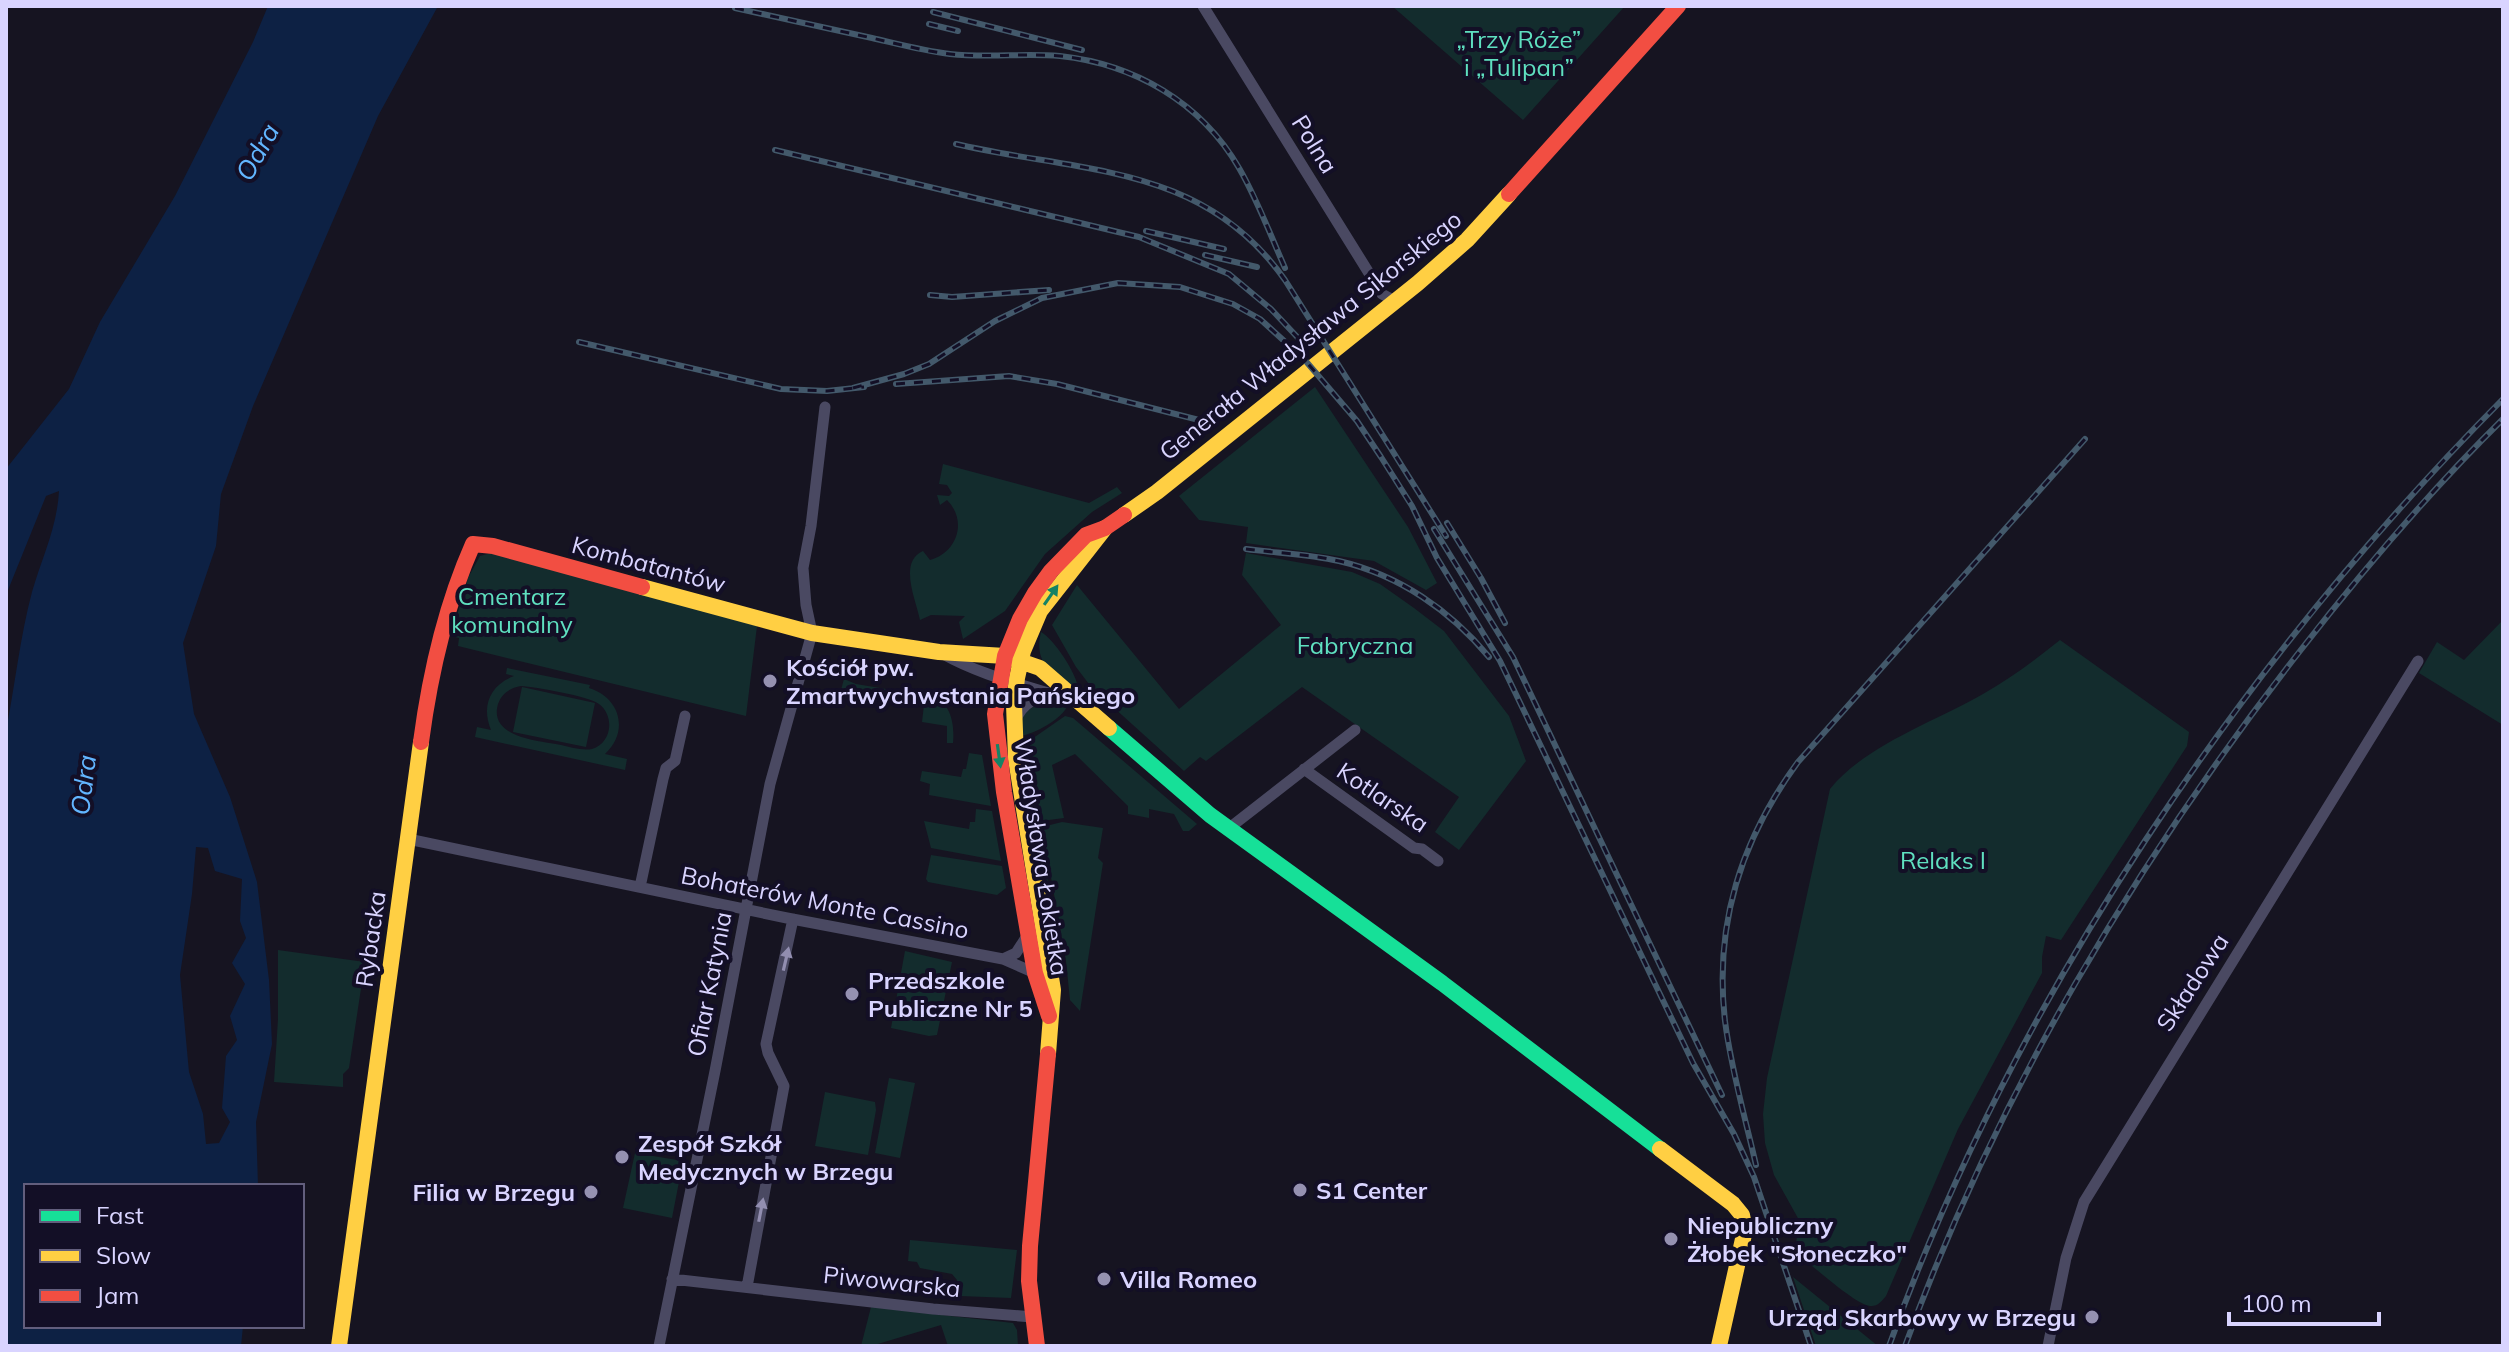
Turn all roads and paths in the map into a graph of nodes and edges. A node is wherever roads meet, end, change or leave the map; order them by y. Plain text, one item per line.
1 (1203, 6) edge
2 (1678, 6) edge
3 (1395, 301) junction
4 (825, 407) dead end
5 (473, 544) joint
6 (812, 633) junction
7 (939, 652) junction
8 (1012, 658) junction
9 (2418, 661) dead end
10 (1007, 681) junction
11 (1069, 699) junction
12 (685, 716) dead end
13 (1012, 729) junction
14 (1355, 730) dead end
15 (1304, 769) junction
16 (1228, 829) junction
17 (408, 839) junction
18 (1438, 861) dead end
19 (640, 887) junction
20 (745, 909) junction
21 (793, 919) junction
22 (1028, 932) junction
23 (1003, 959) junction
24 (1035, 973) junction
25 (1049, 1016) junction
26 (672, 1279) junction
27 (747, 1287) junction
28 (1033, 1317) junction
29 (339, 1346) edge
30 (659, 1346) edge
31 (1037, 1346) edge
32 (1719, 1346) edge
33 (2048, 1346) edge

1 - 3 street, Polna
2 - 3 street, Generała Władysława Sikorskiego
3 - 8 street, Generała Władysława Sikorskiego
4 - 6 street
5 - 6 street, Kombatantów
5 - 17 street, Rybacka
6 - 7 street, Kombatantów
6 - 20 street, Ofiar Katynia
7 - 8 street, Kombatantów
7 - 10 street
8 - 10 street, Władysława Łokietka
8 - 11 street
9 - 33 street, Składowa
10 - 11 street
10 - 13 street, Władysława Łokietka
10 -> 22 street, Władysława Łokietka
11 - 13 street
11 - 16 street
12 - 19 street
13 - 25 street, Władysława Łokietka
14 - 15 street
15 - 16 street
15 - 18 street, Kotlarska
16 - 32 street
17 - 19 street, Bohaterów Monte Cassino
17 - 29 street, Rybacka
19 - 20 street, Bohaterów Monte Cassino
20 - 21 street, Bohaterów Monte Cassino
20 - 26 street, Ofiar Katynia
21 - 23 street, Bohaterów Monte Cassino
27 -> 21 street
22 - 23 street
22 - 24 street, Władysława Łokietka
23 - 24 street, Bohaterów Monte Cassino
24 - 25 street, Władysława Łokietka
25 - 28 street, Władysława Łokietka
26 - 27 street, Piwowarska
26 - 30 street, Ofiar Katynia
27 - 28 street, Piwowarska
28 - 31 street, Władysława Łokietka

